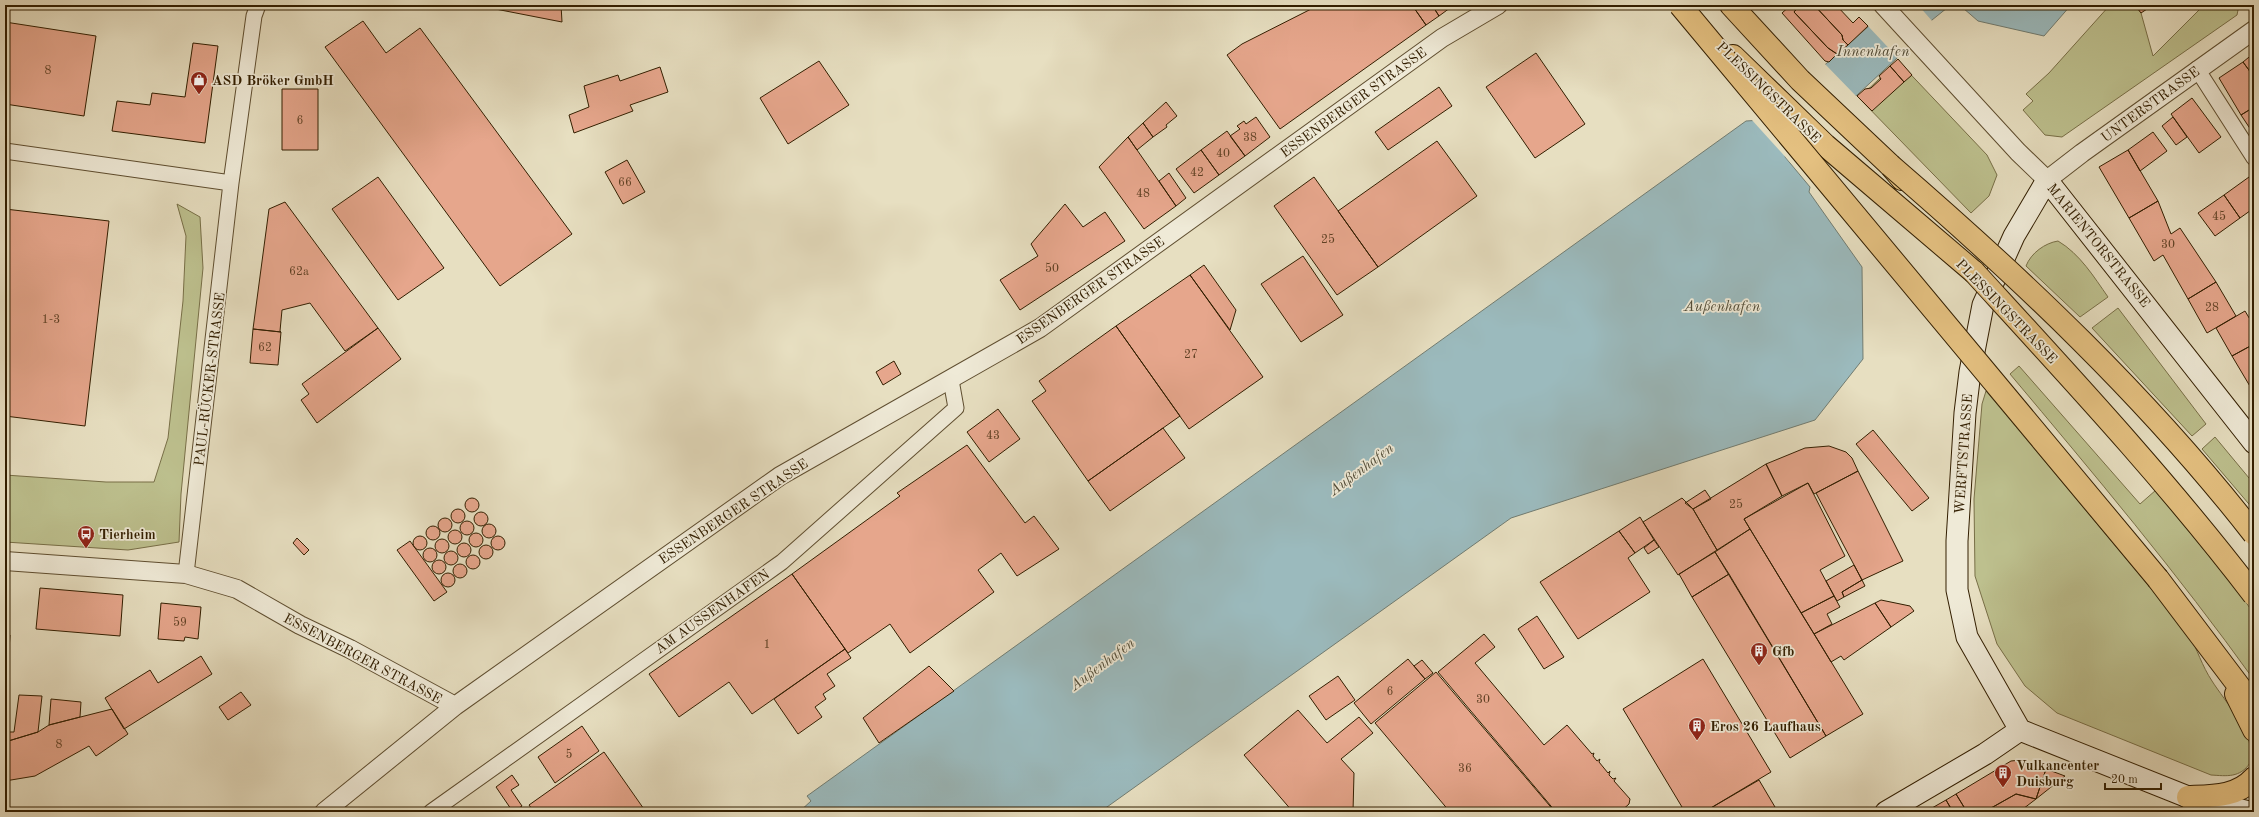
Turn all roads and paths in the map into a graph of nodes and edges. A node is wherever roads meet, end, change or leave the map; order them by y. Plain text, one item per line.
1 (258, 5) edge
2 (1498, 5) edge
3 (1680, 5) edge
4 (1731, 5) edge
5 (1884, 5) edge
6 (2254, 30) edge
7 (2197, 69) junction
8 (5, 151) edge
9 (2254, 158) edge
10 (1890, 165) junction
11 (2047, 180) junction
12 (232, 183) junction
13 (1974, 272) junction
14 (951, 380) junction
15 (2254, 443) edge
16 (2254, 534) edge
17 (5, 561) edge
18 (186, 574) junction
19 (2254, 595) edge
20 (2217, 655) junction
21 (455, 706) junction
22 (2254, 706) edge
23 (2020, 730) junction
24 (2254, 730) edge
25 (2254, 778) edge
26 (2188, 797) junction
27 (324, 812) edge
28 (431, 812) edge
29 (1886, 812) edge
30 (2221, 812) edge
31 (2249, 812) edge

1 - 12 street, PAUL-RÜCKER-STRASSE
2 - 14 street, ESSENBERGER STRASSE
3 - 13 highway, PLESSINGSTRASSE, bridge
3 - 20 highway, bridge
4 - 10 highway
5 - 11 street, MARIENTORSTRASSE
6 - 7 street, UNTERSTRASSE
7 - 9 street
7 - 11 street, UNTERSTRASSE
8 - 12 street
10 - 13 highway, bridge
10 - 16 highway, bridge
11 - 15 main road, MARIENTORSTRASSE
11 - 23 main road, WERFTSTRASSE
12 - 18 street, PAUL-RÜCKER-STRASSE
13 - 19 highway, PLESSINGSTRASSE, bridge
14 - 21 street, ESSENBERGER STRASSE
14 - 28 street, AM AUSSENHAFEN
17 - 18 street, ESSENBERGER STRASSE
18 - 21 street, ESSENBERGER STRASSE
20 - 22 highway
20 - 24 highway
21 - 27 street
23 - 26 main road
23 - 29 main road
25 - 26 highway
26 - 30 main road
26 - 31 main road

